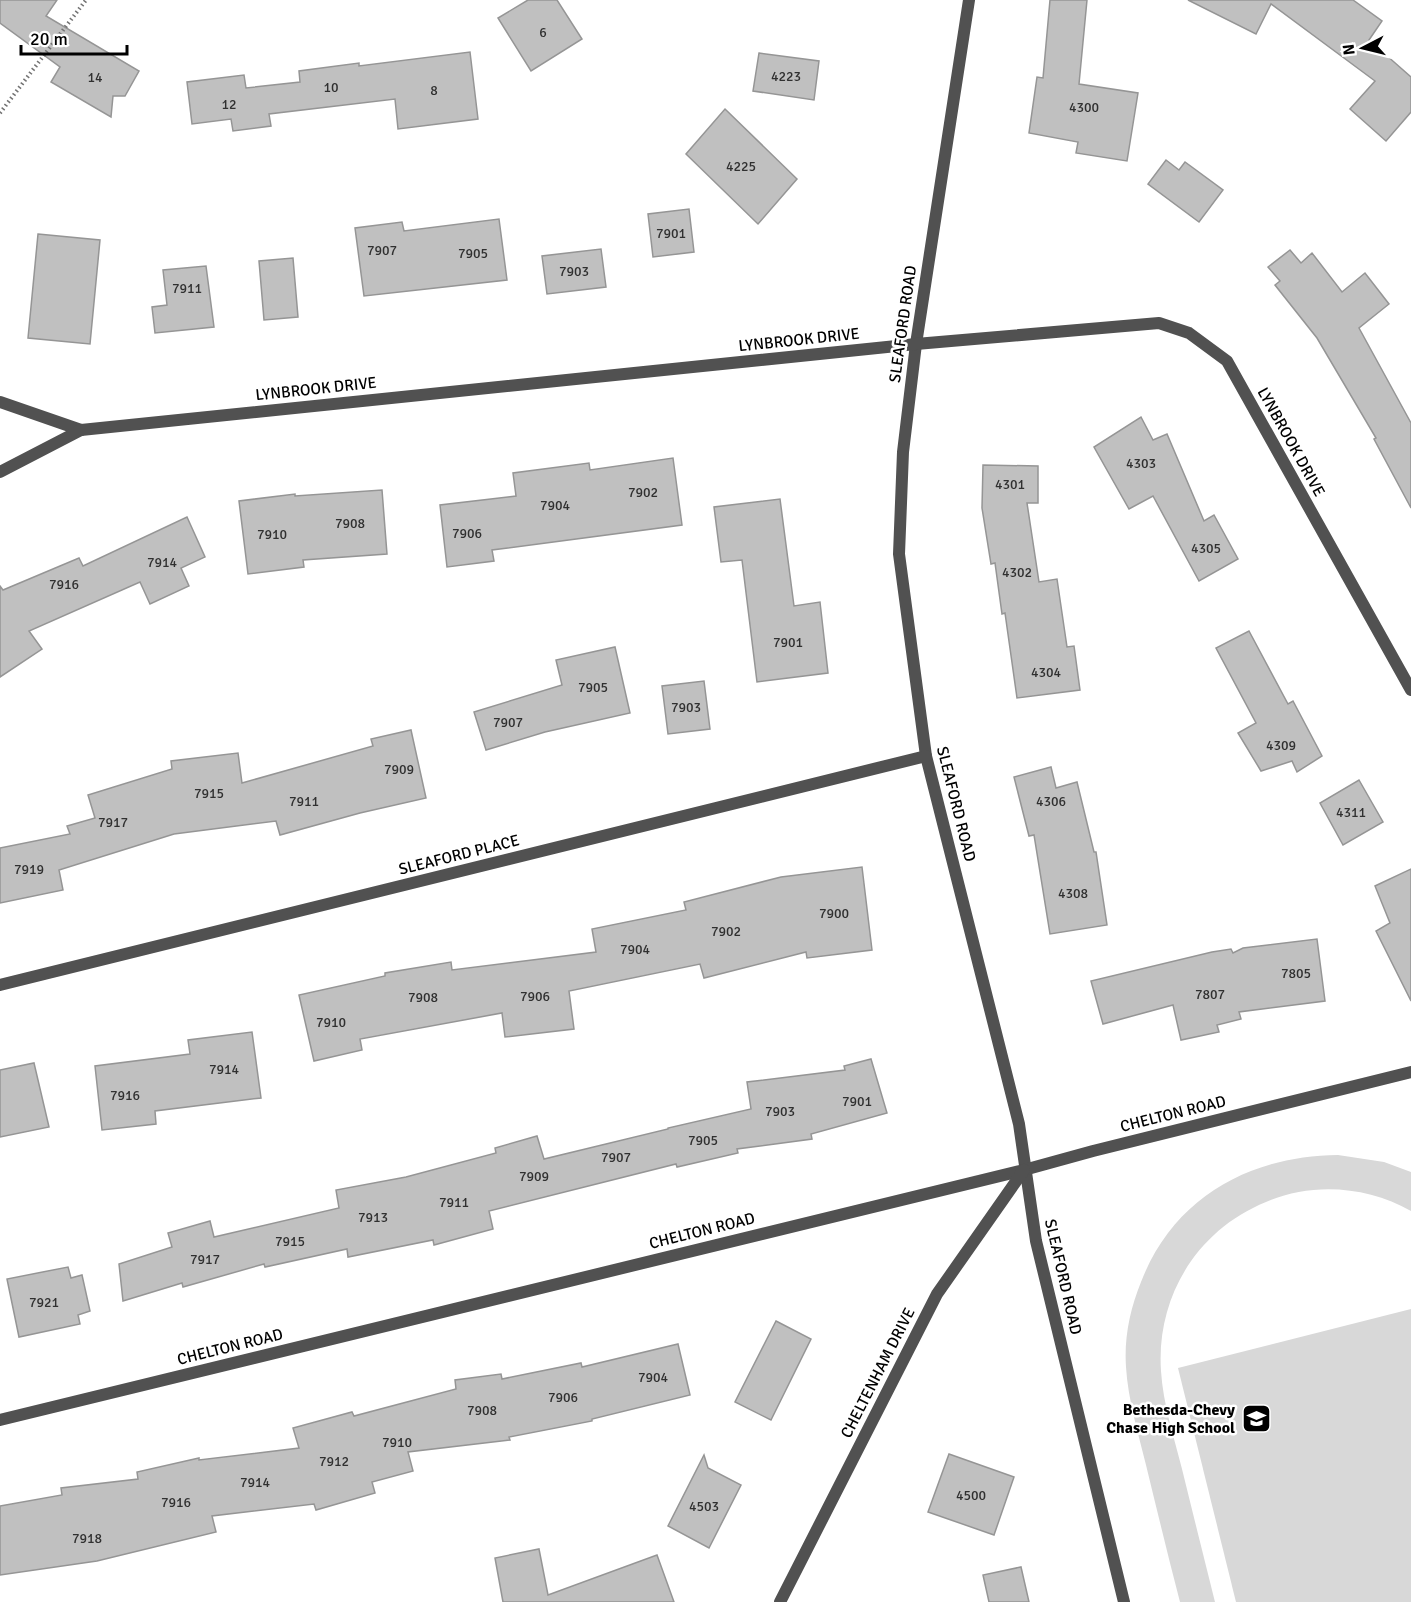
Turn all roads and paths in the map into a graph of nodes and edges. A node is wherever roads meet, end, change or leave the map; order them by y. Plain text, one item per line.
1 (86, 0) edge
2 (969, 0) edge
3 (0, 113) edge
4 (916, 344) junction
5 (0, 402) edge
6 (81, 430) junction
7 (0, 472) edge
8 (1411, 690) edge
9 (926, 756) junction
10 (0, 986) edge
11 (1411, 1072) edge
12 (1024, 1170) junction
13 (0, 1420) edge
14 (780, 1602) edge
15 (1124, 1602) edge

1 - 3 path
2 - 4 street, SLEAFORD ROAD
4 - 6 street, LYNBROOK DRIVE
4 - 8 street, LYNBROOK DRIVE
4 - 9 street, SLEAFORD ROAD
5 - 6 street
6 - 7 street, LYNBROOK DRIVE
9 - 10 street, SLEAFORD PLACE
9 - 12 street, SLEAFORD ROAD
11 - 12 street, CHELTON ROAD
12 - 13 street, CHELTON ROAD
12 - 14 street, CHELTENHAM DRIVE
12 - 15 street, SLEAFORD ROAD

